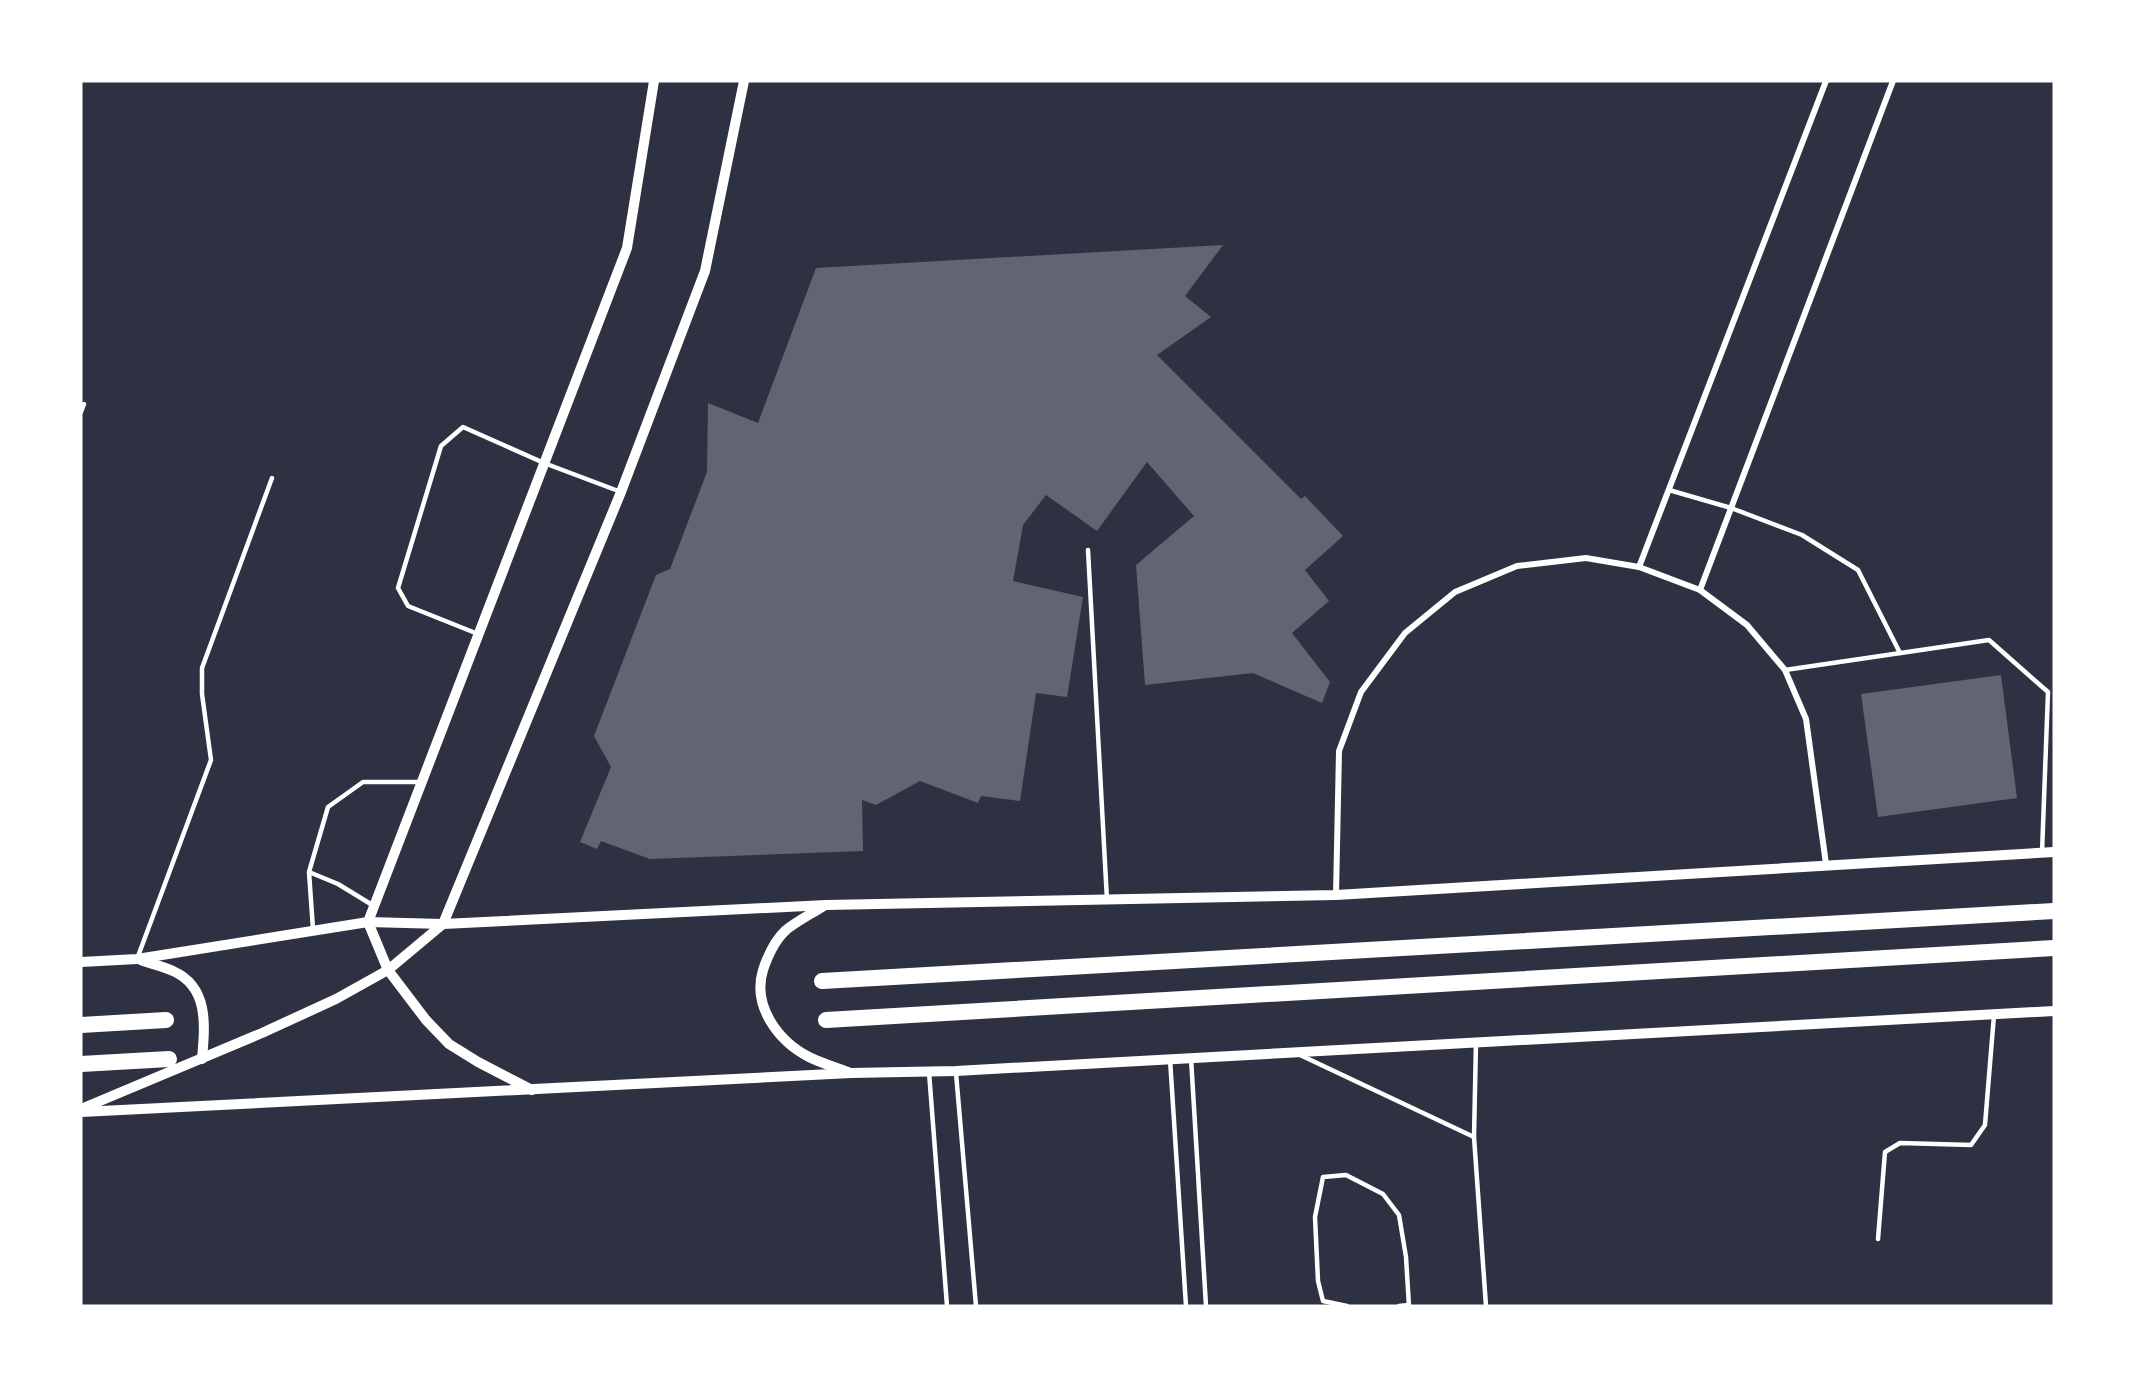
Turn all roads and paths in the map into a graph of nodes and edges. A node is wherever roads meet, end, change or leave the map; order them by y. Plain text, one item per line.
1 (654, 81) edge
2 (744, 81) edge
3 (1826, 81) edge
4 (1893, 81) edge
5 (84, 404) dead end
6 (81, 412) edge
7 (544, 463) junction
8 (272, 478) dead end
9 (1669, 489) junction
10 (621, 492) junction
11 (1731, 508) junction
12 (1088, 550) dead end
13 (1639, 567) junction
14 (1700, 590) junction
15 (478, 634) junction
16 (1900, 653) junction
17 (1785, 670) junction
18 (421, 782) junction
19 (2054, 852) edge
20 (2042, 853) junction
21 (1826, 864) junction
22 (309, 872) junction
23 (1336, 895) junction
24 (1107, 900) junction
25 (825, 905) junction
26 (374, 906) junction
27 (2054, 911) edge
28 (368, 922) junction
29 (443, 924) junction
30 (313, 931) junction
31 (2054, 950) edge
32 (137, 959) junction
33 (81, 962) edge
34 (388, 970) junction
35 (822, 981) dead end
36 (2054, 1011) edge
37 (1994, 1015) junction
38 (166, 1020) dead end
39 (826, 1020) dead end
40 (81, 1025) edge
41 (1476, 1042) junction
42 (1294, 1053) junction
43 (1191, 1058) junction
44 (169, 1059) dead end
45 (201, 1059) junction
46 (1170, 1059) junction
47 (81, 1064) edge
48 (956, 1071) junction
49 (929, 1072) junction
50 (851, 1073) junction
51 (534, 1091) junction
52 (81, 1111) edge
53 (1474, 1137) junction
54 (1878, 1239) dead end
55 (947, 1306) edge
56 (976, 1306) edge
57 (1186, 1306) edge
58 (1206, 1306) edge
59 (1347, 1306) edge
60 (1399, 1306) edge
61 (1409, 1306) edge
62 (1486, 1306) edge

1 - 7 street
2 - 10 street
3 - 9 street
4 - 11 street
5 - 6 lane
7 - 10 lane
7 - 15 street
7 - 15 lane
8 - 32 lane
9 - 11 lane
9 - 13 street
10 - 29 street
11 - 14 street
11 - 16 lane
12 - 24 lane
13 - 14 street
13 - 23 street
14 - 17 street
15 - 18 street
16 - 17 lane
16 - 20 lane
17 - 21 street
18 - 22 lane
18 - 26 street
19 - 20 street
20 - 21 street
21 - 23 street
22 - 26 lane
22 - 30 lane
23 - 24 street
24 - 25 street
25 - 29 street
25 - 50 street
26 - 28 street
27 - 35 highway
28 - 29 street
28 - 30 street
28 - 34 street
29 - 34 street
30 - 32 street
31 - 39 highway
32 - 33 street
32 - 45 street
34 - 45 street
34 - 51 street
36 - 37 street
37 - 41 street
37 - 54 lane
38 - 40 highway
41 - 42 street
41 - 53 lane
42 - 43 street
42 - 53 lane
43 - 46 street
43 - 58 lane
44 - 47 highway
45 - 52 street
46 - 48 street
46 - 57 lane
48 - 49 street
48 - 56 lane
49 - 50 street
49 - 55 lane
50 - 51 street
51 - 52 street
53 - 62 lane
59 - 61 lane
60 - 61 lane

